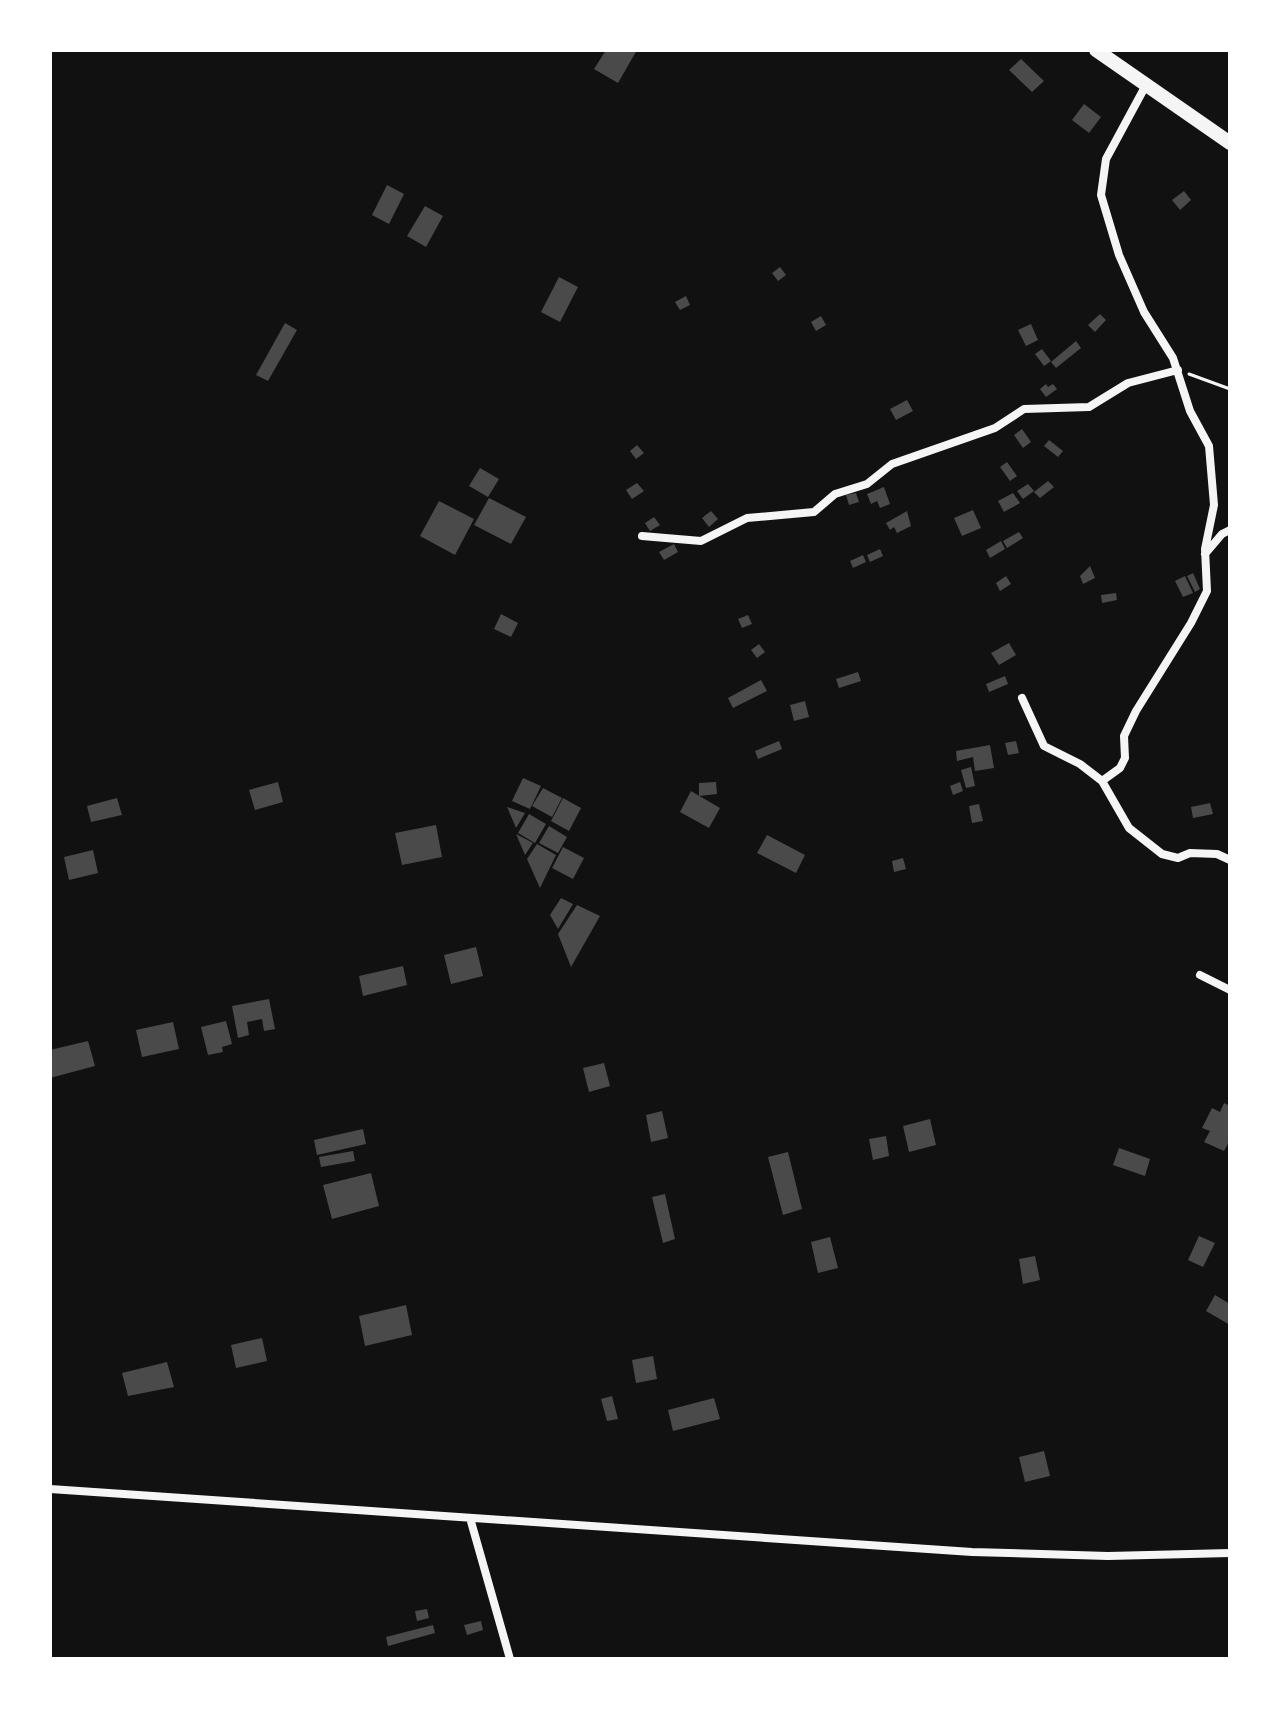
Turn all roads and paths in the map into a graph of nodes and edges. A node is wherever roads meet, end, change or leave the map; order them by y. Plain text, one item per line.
1 (1096, 50) edge
2 (1146, 85) junction
3 (1230, 143) edge
4 (1178, 370) junction
5 (1230, 389) edge
6 (1230, 530) edge
7 (642, 536) dead end
8 (1205, 554) junction
9 (1022, 698) dead end
10 (1102, 781) junction
11 (1230, 860) edge
12 (1200, 975) dead end
13 (1230, 990) edge
14 (50, 1489) edge
15 (470, 1518) junction
16 (1230, 1553) edge
17 (510, 1659) edge

1 - 2 highway
2 - 3 highway
2 - 4 street
4 - 5 path
4 - 7 street
4 - 8 street
6 - 8 street
8 - 10 street
9 - 10 street
10 - 11 street
12 - 13 street
14 - 15 street
15 - 16 street
15 - 17 street

